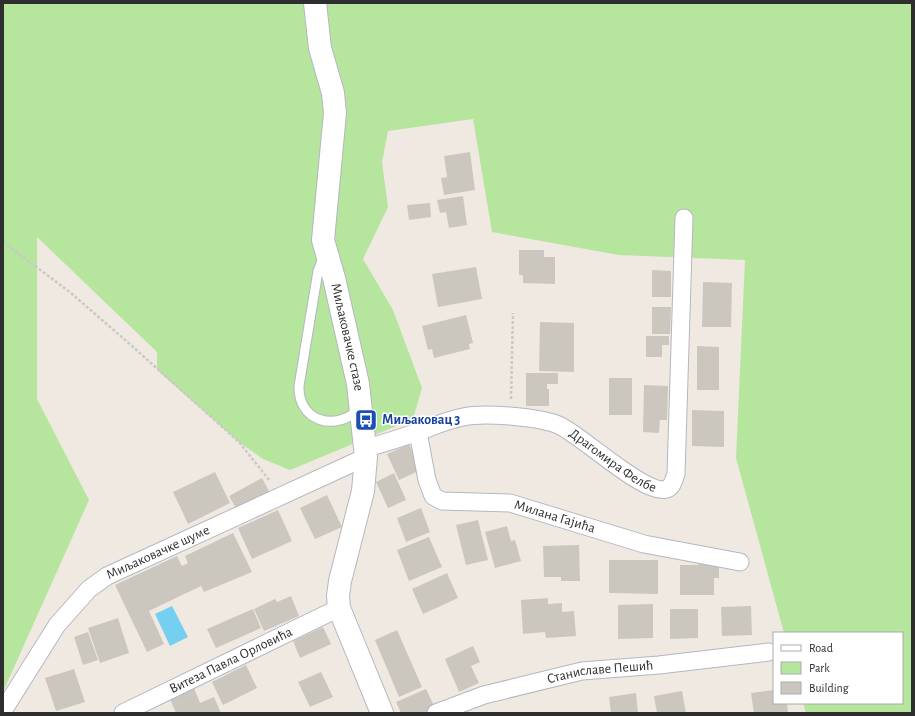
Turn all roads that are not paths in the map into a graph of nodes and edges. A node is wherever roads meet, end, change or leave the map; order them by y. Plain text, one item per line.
1 (315, 3) edge
2 (684, 218) dead end
3 (325, 253) junction
4 (361, 406) junction
5 (418, 432) junction
6 (366, 453) junction
7 (740, 562) dead end
8 (339, 608) junction
9 (769, 652) dead end
10 (3, 711) edge
11 (123, 713) edge
12 (382, 713) edge
13 (436, 713) edge

1 - 3 street, Миљаковачке стазе
2 - 5 street, Драгомира Фелбе
3 - 4 street, Миљаковачке стазе
3 - 4 lane
4 - 6 street, Миљаковачке стазе
5 - 6 street, Драгомира Фелбе
5 - 7 street, Милана Гајића
6 - 8 street, Миљаковачке стазе
6 - 10 street, Миљаковачке шуме
8 - 11 street, Витеза Павла Орловића
8 - 12 street, Миљаковачке стазе
9 - 13 street, Станиславе Пешић

